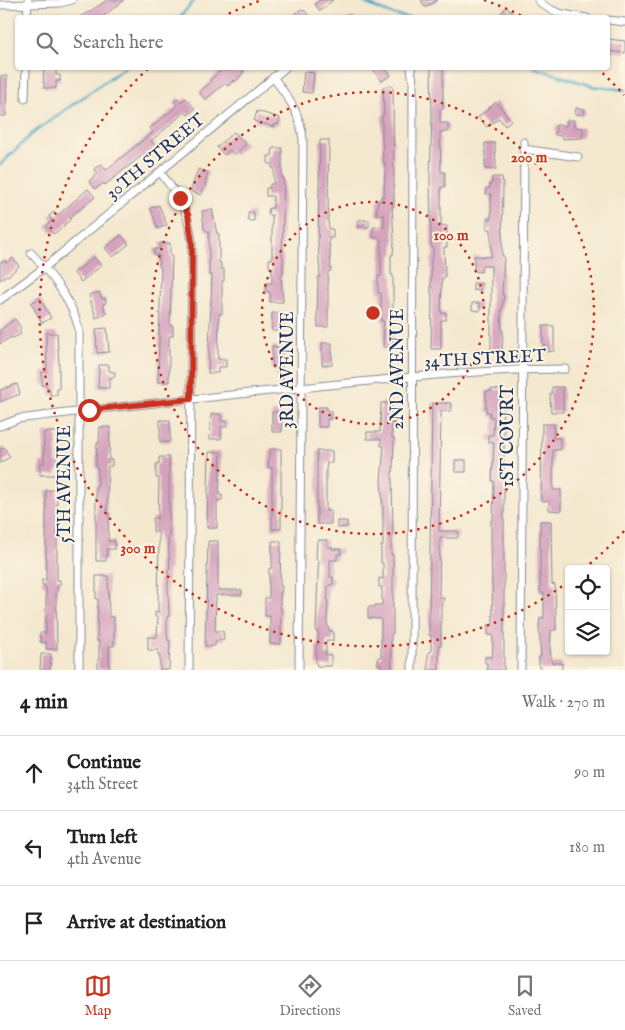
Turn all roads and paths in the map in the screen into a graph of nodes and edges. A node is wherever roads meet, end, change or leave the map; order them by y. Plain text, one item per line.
1 (72, 0) edge
2 (538, 0) edge
3 (28, 3) edge
4 (0, 5) edge
5 (570, 15) edge
6 (610, 20) edge
7 (625, 22) edge
8 (26, 70) edge
9 (282, 70) edge
10 (411, 70) edge
11 (273, 77) junction
12 (25, 98) dead end
13 (578, 157) dead end
14 (160, 172) junction
15 (30, 253) dead end
16 (45, 268) junction
17 (0, 300) edge
18 (522, 369) junction
19 (566, 369) dead end
20 (412, 378) junction
21 (302, 388) junction
22 (191, 399) junction
23 (79, 411) junction
24 (0, 426) edge
25 (79, 670) edge
26 (189, 670) edge
27 (299, 670) edge
28 (412, 670) edge
29 (521, 670) edge

1 - 3 street
2 - 5 street
3 - 4 street
6 - 7 street
8 - 12 street
9 - 11 street, 30TH STREET
10 - 20 street, 2ND AVENUE
11 - 14 street, 30TH STREET
11 - 21 street, 3RD AVENUE
13 - 18 street, 1ST COURT
14 - 16 street, 30TH STREET
14 - 22 street
15 - 16 street, 5TH AVENUE
16 - 17 street, 30TH STREET
16 - 23 street, 5TH AVENUE
18 - 19 street, 34TH STREET
18 - 20 street, 34TH STREET
18 - 29 street, 1ST COURT
20 - 21 street, 34TH STREET
20 - 28 street, 2ND AVENUE
21 - 22 street, 34TH STREET
21 - 27 street, 3RD AVENUE
22 - 23 street, 34TH STREET
22 - 26 street
23 - 24 street, 34TH STREET
23 - 25 street, 5TH AVENUE

